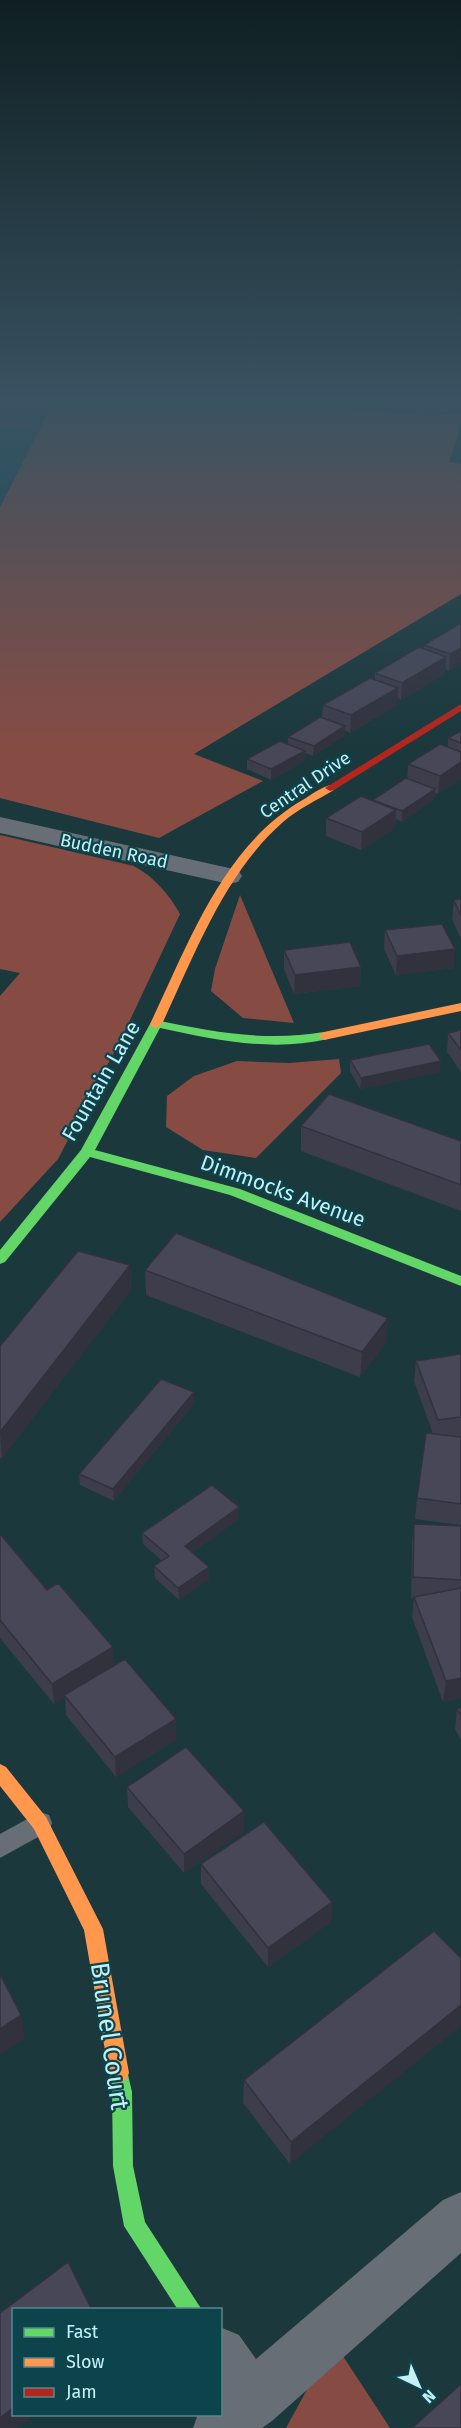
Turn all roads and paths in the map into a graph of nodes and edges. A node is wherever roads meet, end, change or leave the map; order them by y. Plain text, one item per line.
1 (461, 707) edge
2 (0, 825) edge
3 (229, 876) junction
4 (461, 1007) edge
5 (156, 1024) junction
6 (87, 1152) junction
7 (0, 1259) edge
8 (461, 1281) edge
9 (0, 1772) edge
10 (40, 1823) junction
11 (0, 1847) edge
12 (461, 2218) edge
13 (190, 2308) edge
14 (222, 2362) edge
15 (236, 2415) edge

1 - 3 street, Central Drive
2 - 3 street, Budden Road
3 - 5 street, Central Drive
4 - 5 street, Fountain Lane
5 - 6 street, Fountain Lane
6 - 7 street, Fountain Lane
6 - 8 street, Dimmocks Avenue
9 - 10 street, Brunel Court
10 - 11 lane
10 - 13 street, Brunel Court
12 - 15 street
14 - 15 street

